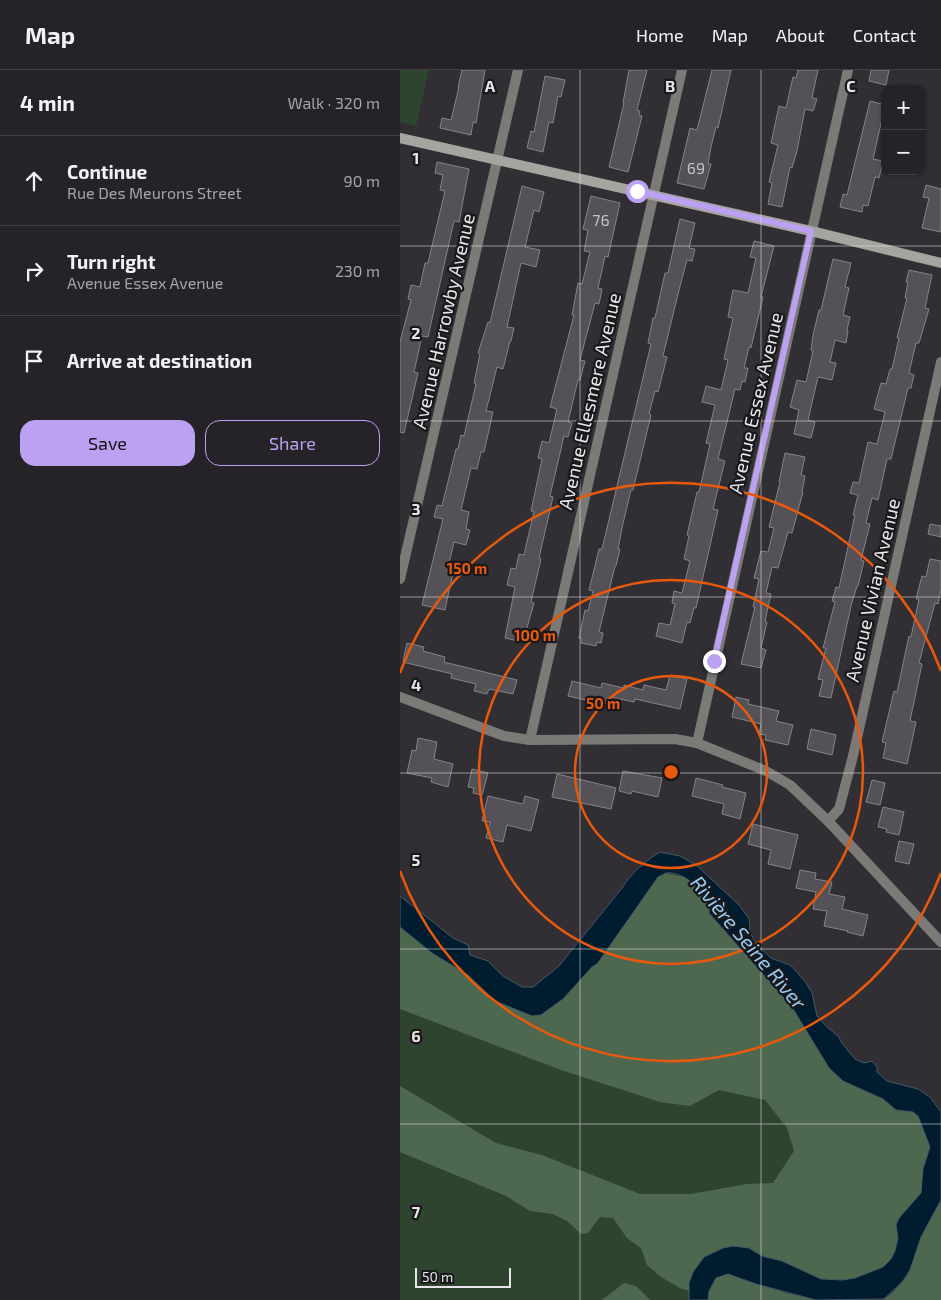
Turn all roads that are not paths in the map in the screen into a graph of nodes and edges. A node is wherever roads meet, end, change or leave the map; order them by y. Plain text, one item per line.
1 (518, 70) edge
2 (682, 70) edge
3 (848, 70) edge
4 (400, 138) edge
5 (498, 161) junction
6 (654, 195) junction
7 (811, 231) junction
8 (941, 263) edge
9 (941, 362) edge
10 (400, 580) edge
11 (400, 697) edge
12 (530, 740) junction
13 (697, 743) junction
14 (828, 821) junction
15 (941, 942) edge

1 - 5 street, Avenue Harrowby Avenue
2 - 6 street, Avenue Ellesmere Avenue
3 - 7 street, Avenue Essex Avenue
4 - 5 street
5 - 6 street
5 - 10 street, Avenue Harrowby Avenue
6 - 7 street
6 - 12 street, Avenue Ellesmere Avenue
7 - 8 street
7 - 13 street, Avenue Essex Avenue
9 - 14 street, Avenue Vivian Avenue
11 - 12 street
12 - 13 street
13 - 14 street
14 - 15 street

